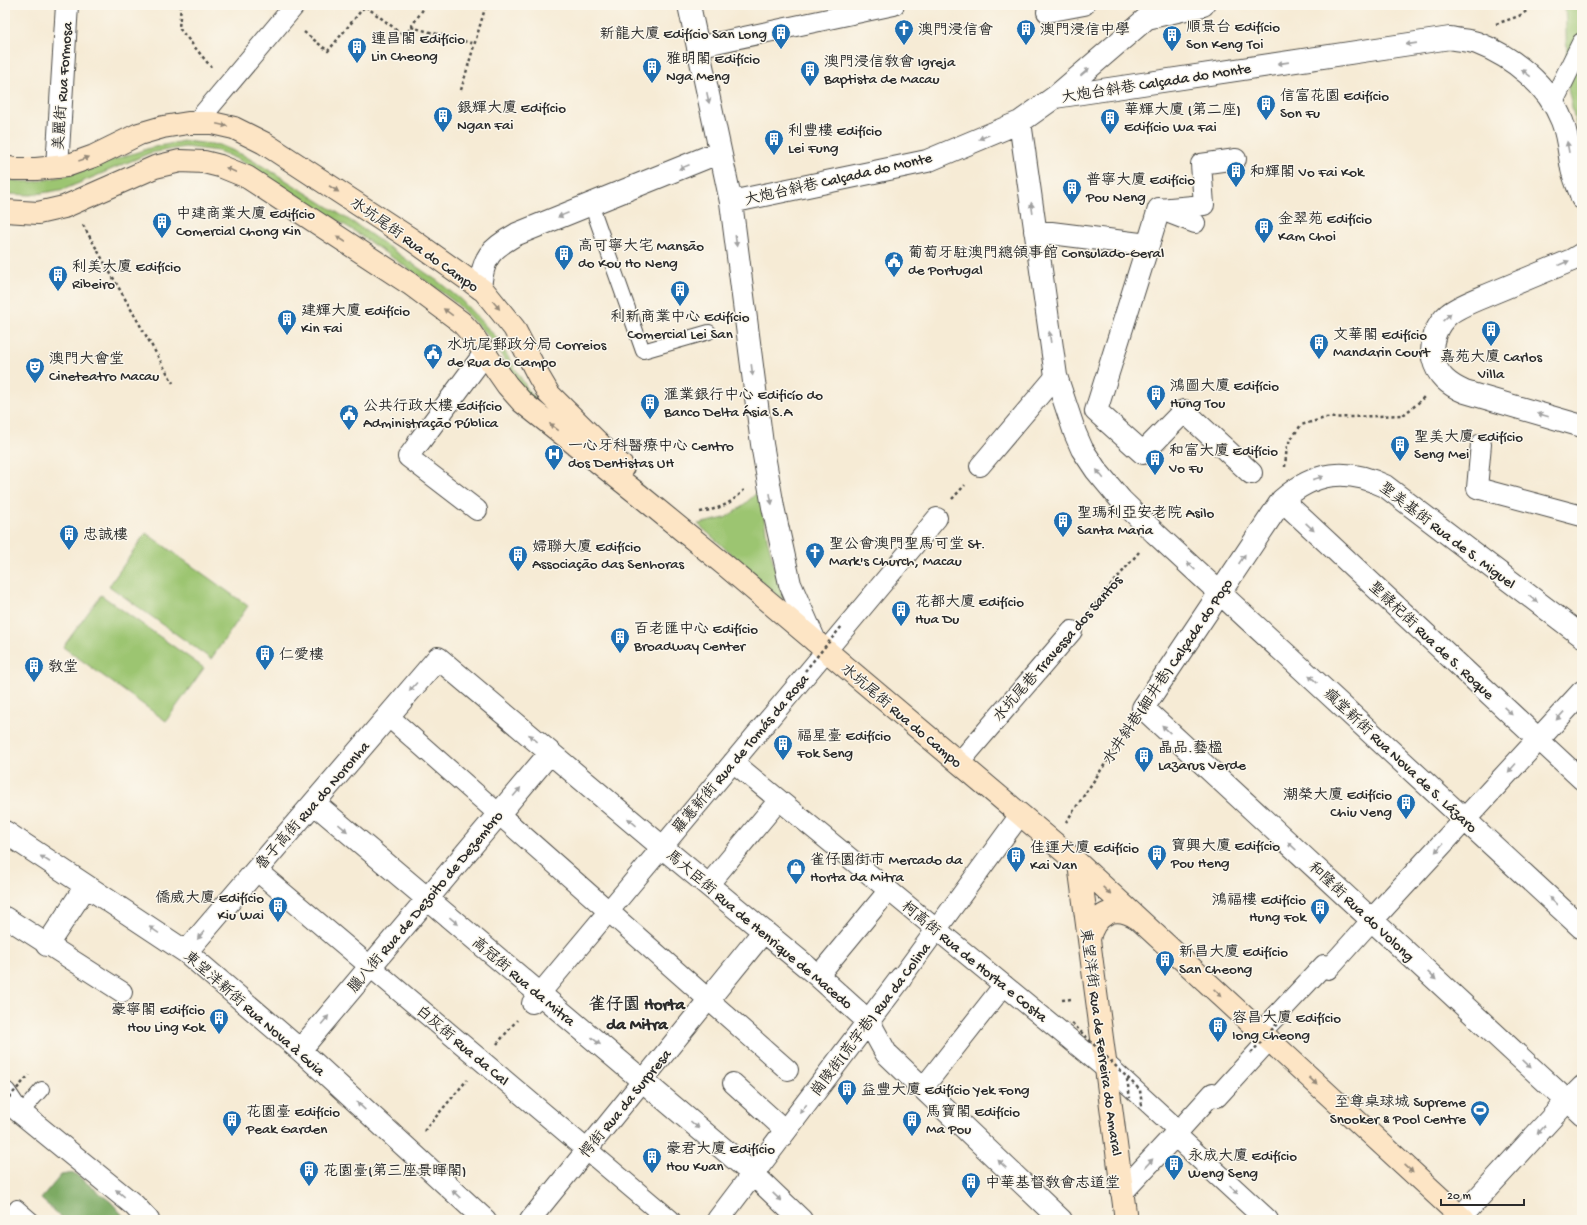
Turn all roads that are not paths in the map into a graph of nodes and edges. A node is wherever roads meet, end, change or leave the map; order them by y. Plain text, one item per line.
1 (67, 5) edge
2 (688, 5) edge
3 (894, 5) edge
4 (1084, 5) edge
5 (1203, 5) edge
6 (1164, 10) edge
7 (290, 11) edge
8 (1047, 12) dead end
9 (1582, 43) edge
10 (698, 47) junction
11 (1055, 97) junction
12 (1553, 102) junction
13 (1020, 122) junction
14 (196, 123) junction
15 (720, 152) junction
16 (1236, 159) dead end
17 (5, 167) edge
18 (57, 167) junction
19 (1582, 198) edge
20 (731, 202) junction
21 (591, 204) junction
22 (1159, 209) junction
23 (5, 211) edge
24 (1195, 223) dead end
25 (1035, 231) junction
26 (1148, 245) junction
27 (1582, 254) edge
28 (480, 288) junction
29 (709, 332) dead end
30 (486, 352) junction
31 (1056, 376) junction
32 (1581, 426) edge
33 (1481, 444) dead end
34 (413, 448) joint
35 (980, 466) road end
36 (1251, 473) dead end
37 (1288, 494) junction
38 (477, 510) dead end
39 (1582, 516) edge
40 (937, 518) road end
41 (726, 566) junction
42 (1220, 593) junction
43 (1072, 631) road end
44 (1582, 636) edge
45 (820, 646) junction
46 (438, 658) joint
47 (1582, 692) edge
48 (1143, 708) joint
49 (388, 716) junction
50 (1538, 739) junction
51 (550, 753) junction
52 (733, 762) junction
53 (959, 763) junction
54 (1582, 780) edge
55 (779, 800) junction
56 (314, 803) junction
57 (499, 814) junction
58 (1020, 815) junction
59 (1465, 820) junction
60 (5, 832) edge
61 (662, 847) junction
62 (1079, 864) junction
63 (256, 870) junction
64 (708, 885) junction
65 (86, 886) junction
66 (889, 890) junction
67 (427, 899) junction
68 (608, 911) junction
69 (5, 918) edge
70 (1138, 919) junction
71 (1372, 920) junction
72 (1582, 928) edge
73 (937, 929) junction
74 (764, 931) junction
75 (1089, 939) junction
76 (47, 945) junction
77 (186, 952) junction
78 (370, 966) junction
79 (818, 976) junction
80 (901, 978) joint
81 (1004, 985) junction
82 (122, 992) dead end
83 (536, 998) junction
84 (708, 1000) junction
85 (869, 1022) junction
86 (1265, 1036) junction
87 (300, 1050) junction
88 (1106, 1066) junction
89 (788, 1070) dead end
90 (643, 1081) junction
91 (733, 1083) dead end
92 (1582, 1086) edge
93 (42, 1088) dead end
94 (923, 1088) junction
95 (5, 1093) edge
96 (13, 1107) edge
97 (1575, 1108) edge
98 (786, 1131) junction
99 (1177, 1133) junction
100 (587, 1150) junction
101 (753, 1174) junction
102 (1122, 1192) junction
103 (1461, 1219) edge
104 (6, 1220) edge
105 (32, 1220) edge
106 (148, 1220) edge
107 (485, 1220) edge
108 (530, 1220) edge
109 (670, 1220) edge
110 (718, 1220) edge
111 (802, 1220) edge
112 (1061, 1220) edge
113 (1126, 1220) edge
114 (1266, 1220) edge

1 - 18 street, 美麗街 Rua Formosa
2 - 10 street
3 - 10 street
4 - 8 street
5 - 6 street
11 -> 6 street
7 - 14 street
9 - 12 street
10 -> 15 street
12 -> 11 street, 大炮台斜巷 Calçada do Monte
11 - 13 street, 大炮台斜巷 Calçada do Monte
19 -> 12 street, 大炮台斜巷 Calçada do Monte
13 -> 20 street, 大炮台斜巷 Calçada do Monte
25 -> 13 street, 瘋堂新街 Rua Nova de S. Lázaro
18 -> 14 main road, 水坑尾街 Rua do Campo
14 -> 28 main road, 水坑尾街 Rua do Campo
15 - 20 street
15 -> 21 street
16 - 22 street
17 - 18 main road, 水坑尾街 Rua do Campo
20 -> 45 street
21 -> 28 street
21 - 29 lane
22 - 24 street
22 - 26 street
30 -> 23 main road, 水坑尾街 Rua do Campo
25 - 26 street
31 -> 25 street, 瘋堂新街 Rua Nova de S. Lázaro
26 - 36 street
32 -> 27 street
28 -> 41 main road, 水坑尾街 Rua do Campo
30 - 34 street
41 -> 30 main road, 水坑尾街 Rua do Campo
31 - 35 street
42 -> 31 street, 瘋堂新街 Rua Nova de S. Lázaro
33 - 39 street
34 - 38 street
42 -> 37 street, 水井斜巷(細井巷) Calçada do Poço
37 -> 44 street, 聖美基街 Rua de S. Miguel
37 -> 50 street, 聖祿杞街 Rua de S. Roque
40 - 45 street, 羅憲新街 Rua de Tomás da Rosa
41 - 45 main road, 水坑尾街 Rua do Campo
42 - 48 street, 水井斜巷(細井巷) Calçada do Poço
59 -> 42 street, 瘋堂新街 Rua Nova de S. Lázaro
43 - 53 street, 水坑尾巷 Travessa dos Santos
45 - 52 street, 羅憲新街 Rua de Tomás da Rosa
45 - 53 main road, 水坑尾街 Rua do Campo
46 -> 49 street, 魯子高街 Rua do Noronha
51 -> 46 street, 馬大臣街 Rua de Henrique de Macedo
47 -> 50 street
71 -> 48 street, 和隆街 Rua do Volong
49 - 56 street, 魯子高街 Rua do Noronha
49 - 57 street
50 - 54 street, 聖祿杞街 Rua de S. Roque
50 -> 59 street
57 -> 51 street, 臘八街 Rua de Dezoito de Dezembro
61 -> 51 street, 馬大臣街 Rua de Henrique de Macedo
52 - 55 street, 柯高街 Rua de Horta e Costa
52 - 61 street, 羅憲新街 Rua de Tomás da Rosa
53 - 58 main road, 水坑尾街 Rua do Campo
55 - 64 street
55 - 66 street, 柯高街 Rua de Horta e Costa
56 - 63 street, 魯子高街 Rua do Noronha
56 -> 67 street, 高冠街 Rua da Mitra
57 - 67 street, 臘八街 Rua de Dezoito de Dezembro
57 - 68 street
58 - 62 main road, 水坑尾街 Rua do Campo
58 - 73 street, 崗陵街(荒字巷) Rua da Colina
59 -> 71 street
72 -> 59 street, 瘋堂新街 Rua Nova de S. Lázaro
65 -> 60 street, 東望洋新街 Rua Nova à Guia
61 - 64 street, 馬大臣街 Rua de Henrique de Macedo
61 - 68 street, 羅憲新街 Rua de Tomás da Rosa
62 -> 70 main road, 水坑尾街 Rua do Campo
62 - 75 main road, 東望洋街 Rua de Ferreira do Amaral
63 -> 77 street, 魯子高街 Rua do Noronha
63 - 78 street, 白灰街 Rua da Cal
64 - 74 street, 馬大臣街 Rua de Henrique de Macedo
65 - 76 street
77 -> 65 street, 東望洋新街 Rua Nova à Guia
66 - 73 street, 柯高街 Rua de Horta e Costa
66 - 79 street
67 - 78 street, 臘八街 Rua de Dezoito de Dezembro
67 -> 83 street, 高冠街 Rua da Mitra
68 - 83 street, 羅憲新街 Rua de Tomás da Rosa
68 - 84 street
69 - 76 street
70 - 75 main road
70 -> 86 main road, 水坑尾街 Rua do Campo
71 - 86 street
71 -> 97 street, 和隆街 Rua do Volong
73 - 80 street, 崗陵街(荒字巷) Rua da Colina
73 - 81 street, 柯高街 Rua de Horta e Costa
74 - 79 street, 馬大臣街 Rua de Henrique de Macedo
74 - 84 street, 愕街 Rua da Surpresa
75 - 88 main road, 東望洋街 Rua de Ferreira do Amaral
76 - 82 street
77 - 87 street, 東望洋新街 Rua Nova à Guia
87 -> 78 street, 臘八街 Rua de Dezoito de Dezembro
78 - 100 street, 白灰街 Rua da Cal
79 - 85 street, 馬大臣街 Rua de Henrique de Macedo
80 - 85 street, 崗陵街(荒字巷) Rua da Colina
81 - 88 street, 柯高街 Rua de Horta e Costa
81 - 94 street
83 -> 90 street, 高冠街 Rua da Mitra
84 - 89 street
84 - 90 street, 愕街 Rua da Surpresa
85 - 94 street, 馬大臣街 Rua de Henrique de Macedo
85 -> 98 street, 崗陵街(荒字巷) Rua da Colina
86 - 99 street
86 -> 103 main road, 水坑尾街 Rua do Campo
107 -> 87 street, 東望洋新街 Rua Nova à Guia
88 - 99 street, 柯高街 Rua de Horta e Costa
88 - 102 main road, 東望洋街 Rua de Ferreira do Amaral
90 - 100 street, 愕街 Rua da Surpresa
90 -> 101 street, 高冠街 Rua da Mitra
91 - 98 street
92 - 97 street
93 - 96 lane
112 -> 94 street, 馬大臣街 Rua de Henrique de Macedo
95 - 96 street
106 -> 96 street
97 -> 103 street
98 - 101 street, 崗陵街(荒字巷) Rua da Colina
102 -> 99 street
99 -> 114 street
100 - 108 street, 愕街 Rua da Surpresa
100 - 109 street, 白灰街 Rua da Cal
101 - 110 street, 崗陵街(荒字巷) Rua da Colina
101 -> 111 street, 高冠街 Rua da Mitra
102 - 113 main road, 東望洋街 Rua de Ferreira do Amaral
104 - 105 lane

